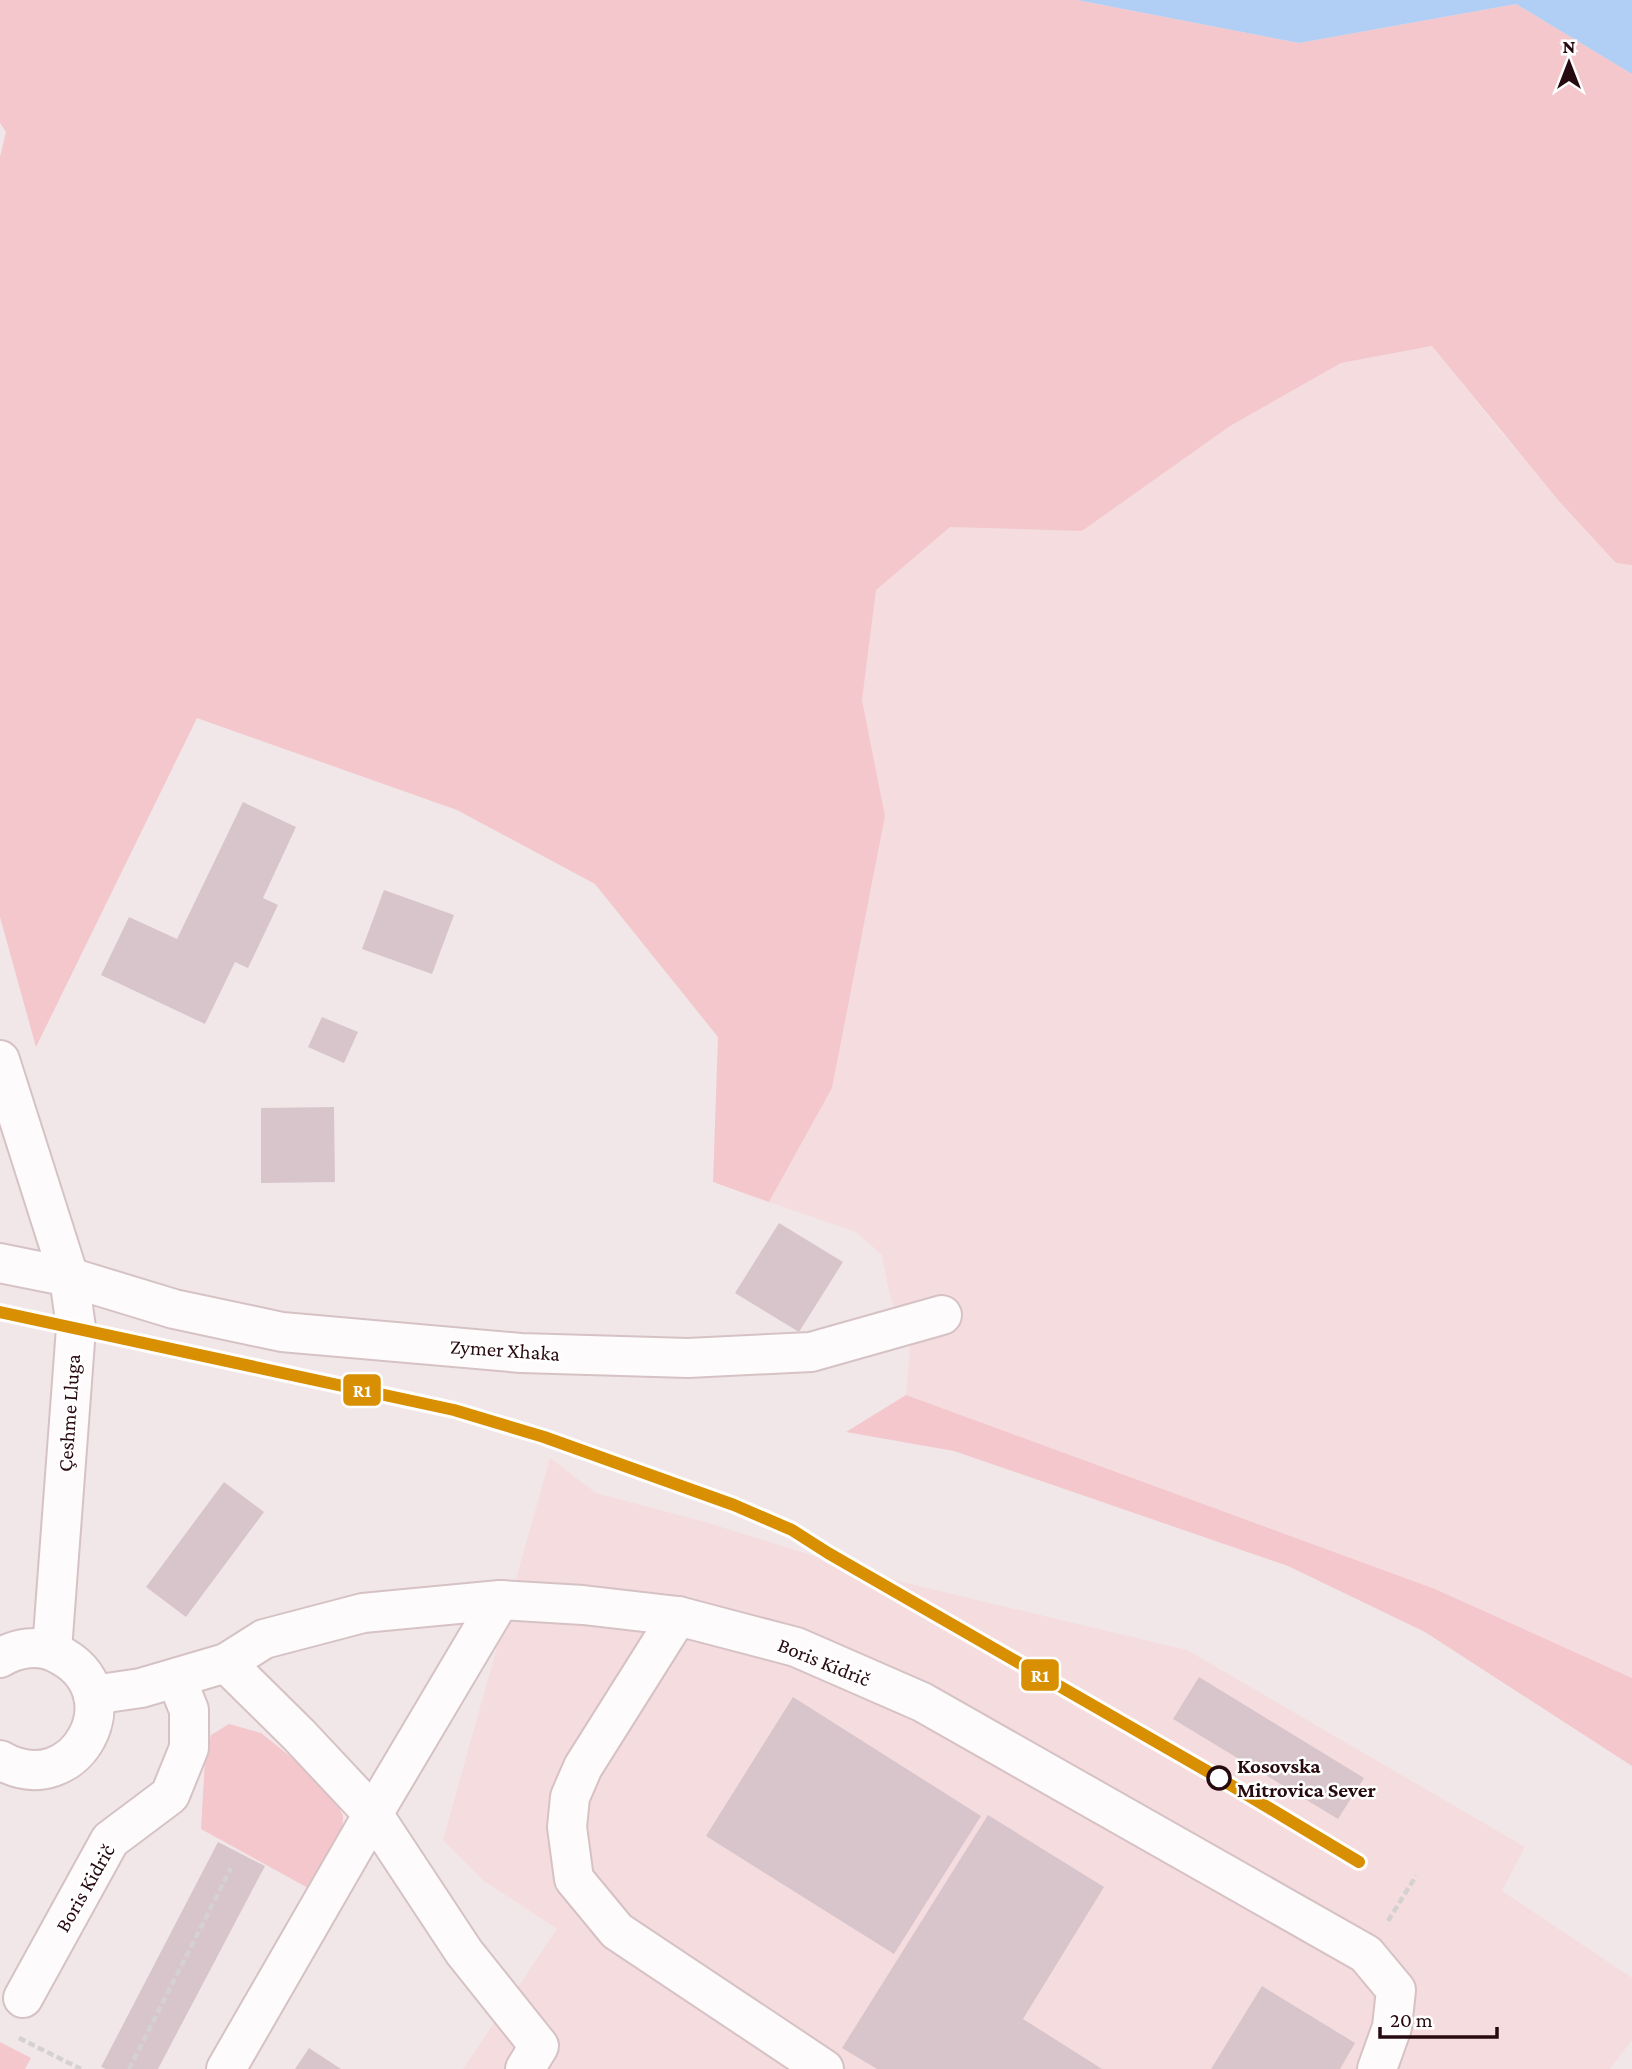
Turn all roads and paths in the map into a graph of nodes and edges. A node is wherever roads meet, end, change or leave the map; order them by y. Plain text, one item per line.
1 (0, 1060) edge
2 (0, 1263) edge
3 (69, 1278) junction
4 (942, 1315) dead end
5 (500, 1600) junction
6 (678, 1616) junction
7 (52, 1650) junction
8 (0, 1658) edge
9 (226, 1663) junction
10 (176, 1678) junction
11 (93, 1695) junction
12 (1, 1762) edge
13 (373, 1814) junction
14 (231, 1868) dead end
15 (1416, 1876) dead end
16 (1366, 1954) junction
17 (23, 1998) dead end
18 (12, 2034) dead end
19 (81, 2069) edge
20 (129, 2069) edge
21 (226, 2069) edge
22 (525, 2069) edge
23 (824, 2069) edge
24 (1377, 2069) edge

1 - 3 main road, Çeshme Lluga
2 - 3 main road, Zymer Xhaka
3 - 4 main road, Zymer Xhaka
3 - 7 main road, Çeshme Lluga
5 - 6 main road, Boris Kidrič
5 - 9 main road, Boris Kidrič
5 - 13 main road
6 - 16 main road, Boris Kidrič
6 - 23 main road
7 - 8 main road
7 - 11 main road
9 - 10 main road, Boris Kidrič
9 - 13 main road
10 - 11 main road, Boris Kidrič
10 - 17 main road, Boris Kidrič
11 - 12 main road
13 - 21 main road
13 - 22 main road
14 - 20 path
15 - 16 path
16 - 24 main road
18 - 19 path

